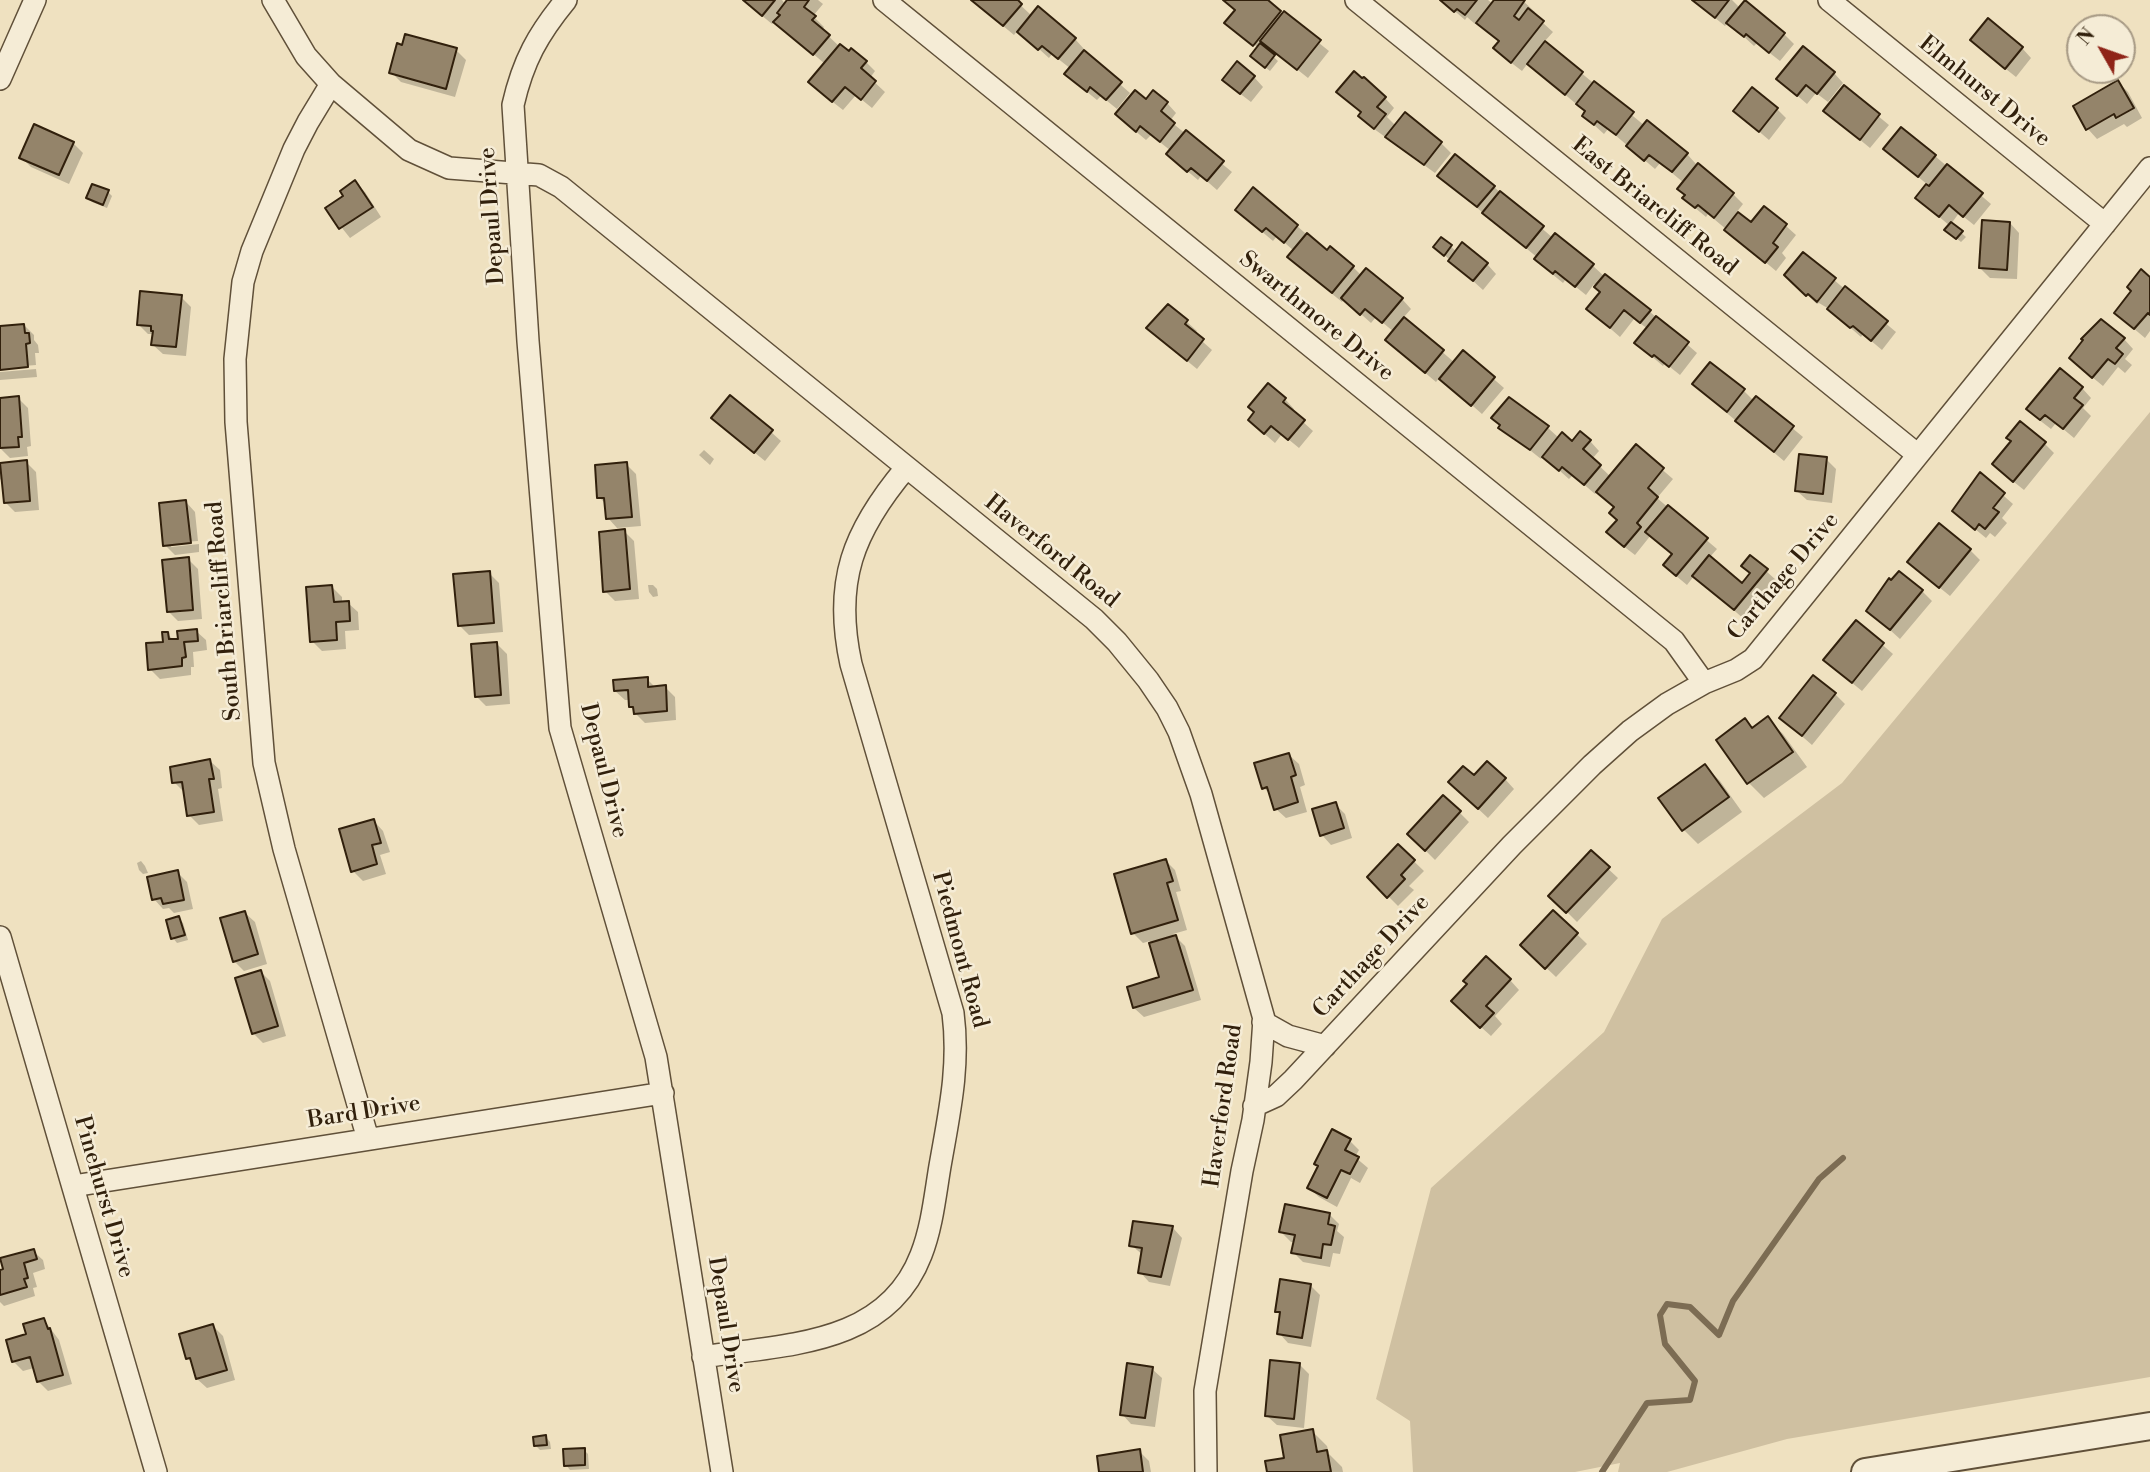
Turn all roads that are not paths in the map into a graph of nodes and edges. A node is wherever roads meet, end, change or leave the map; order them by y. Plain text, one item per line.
1 (35, 0) edge
2 (273, 0) edge
3 (566, 0) edge
4 (884, 0) edge
5 (1356, 0) edge
6 (1829, 0) edge
7 (0, 79) edge
8 (331, 84) junction
9 (2150, 169) edge
10 (516, 172) junction
11 (2105, 224) junction
12 (1918, 455) junction
13 (906, 468) junction
14 (1704, 683) junction
15 (0, 937) edge
16 (1263, 1021) junction
17 (1325, 1046) junction
18 (663, 1093) junction
19 (1254, 1106) junction
20 (368, 1139) junction
21 (73, 1186) junction
22 (703, 1357) junction
23 (2150, 1426) edge
24 (156, 1472) edge
25 (722, 1472) edge
26 (1206, 1472) edge
27 (1865, 1472) edge

1 - 7 street
2 - 8 street, Haverford Road
3 - 10 street, Depaul Drive
4 - 14 street, Swarthmore Drive
5 - 12 street, East Briarcliff Road
6 - 11 street, Elmhurst Drive
8 - 10 street, Haverford Road
8 - 20 street, South Briarcliff Road
9 - 11 street, Carthage Drive
10 - 13 street, Haverford Road
10 - 18 street, Depaul Drive
11 - 12 street, Carthage Drive
12 - 14 street, Carthage Drive
13 - 16 street, Haverford Road
13 - 22 street, Piedmont Road
14 - 17 street, Carthage Drive
15 - 21 street, Pinehurst Drive
16 - 17 street
16 - 19 street, Haverford Road
17 - 19 street, Carthage Drive
18 - 20 street, Bard Drive
18 - 22 street, Depaul Drive
19 - 26 street, Haverford Road
20 - 21 street, Bard Drive
21 - 24 street, Pinehurst Drive
22 - 25 street, Depaul Drive
23 - 27 street

